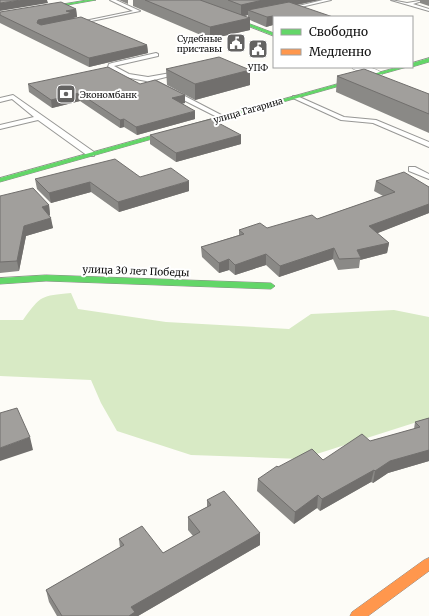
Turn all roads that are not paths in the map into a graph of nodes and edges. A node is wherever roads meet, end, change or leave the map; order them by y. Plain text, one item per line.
1 (94, 0) edge
2 (112, 0) edge
3 (183, 0) edge
4 (329, 0) edge
5 (393, 0) edge
6 (423, 0) edge
7 (407, 4) junction
8 (281, 10) edge
9 (429, 10) edge
10 (0, 16) edge
11 (71, 24) edge
12 (273, 35) edge
13 (156, 55) dead end
14 (429, 60) edge
15 (413, 65) edge
16 (361, 68) edge
17 (400, 68) edge
18 (190, 69) edge
19 (377, 74) junction
20 (148, 79) junction
21 (393, 81) edge
22 (295, 97) junction
23 (0, 100) edge
24 (39, 118) junction
25 (223, 118) junction
26 (0, 127) edge
27 (429, 145) edge
28 (91, 154) junction
29 (412, 169) dead end
30 (429, 177) edge
31 (0, 180) edge
32 (0, 281) edge
33 (271, 286) dead end
34 (429, 564) edge
35 (357, 616) edge

1 - 10 street
2 - 11 lane
3 - 12 street
4 - 8 lane
5 - 7 lane
6 - 7 lane
7 - 9 lane
13 - 20 lane
14 - 15 street
16 - 19 street
17 - 19 street, улица Гагарина
18 - 20 lane
19 - 21 street
19 - 22 street, улица Гагарина
20 - 25 lane
22 - 25 street, улица Гагарина
22 - 27 lane
23 - 24 lane
24 - 26 lane
24 - 28 lane
25 - 28 street, улица Гагарина
28 - 31 street, улица Гагарина
29 - 30 lane
32 - 33 street, улица 30 лет Победы
34 - 35 street

